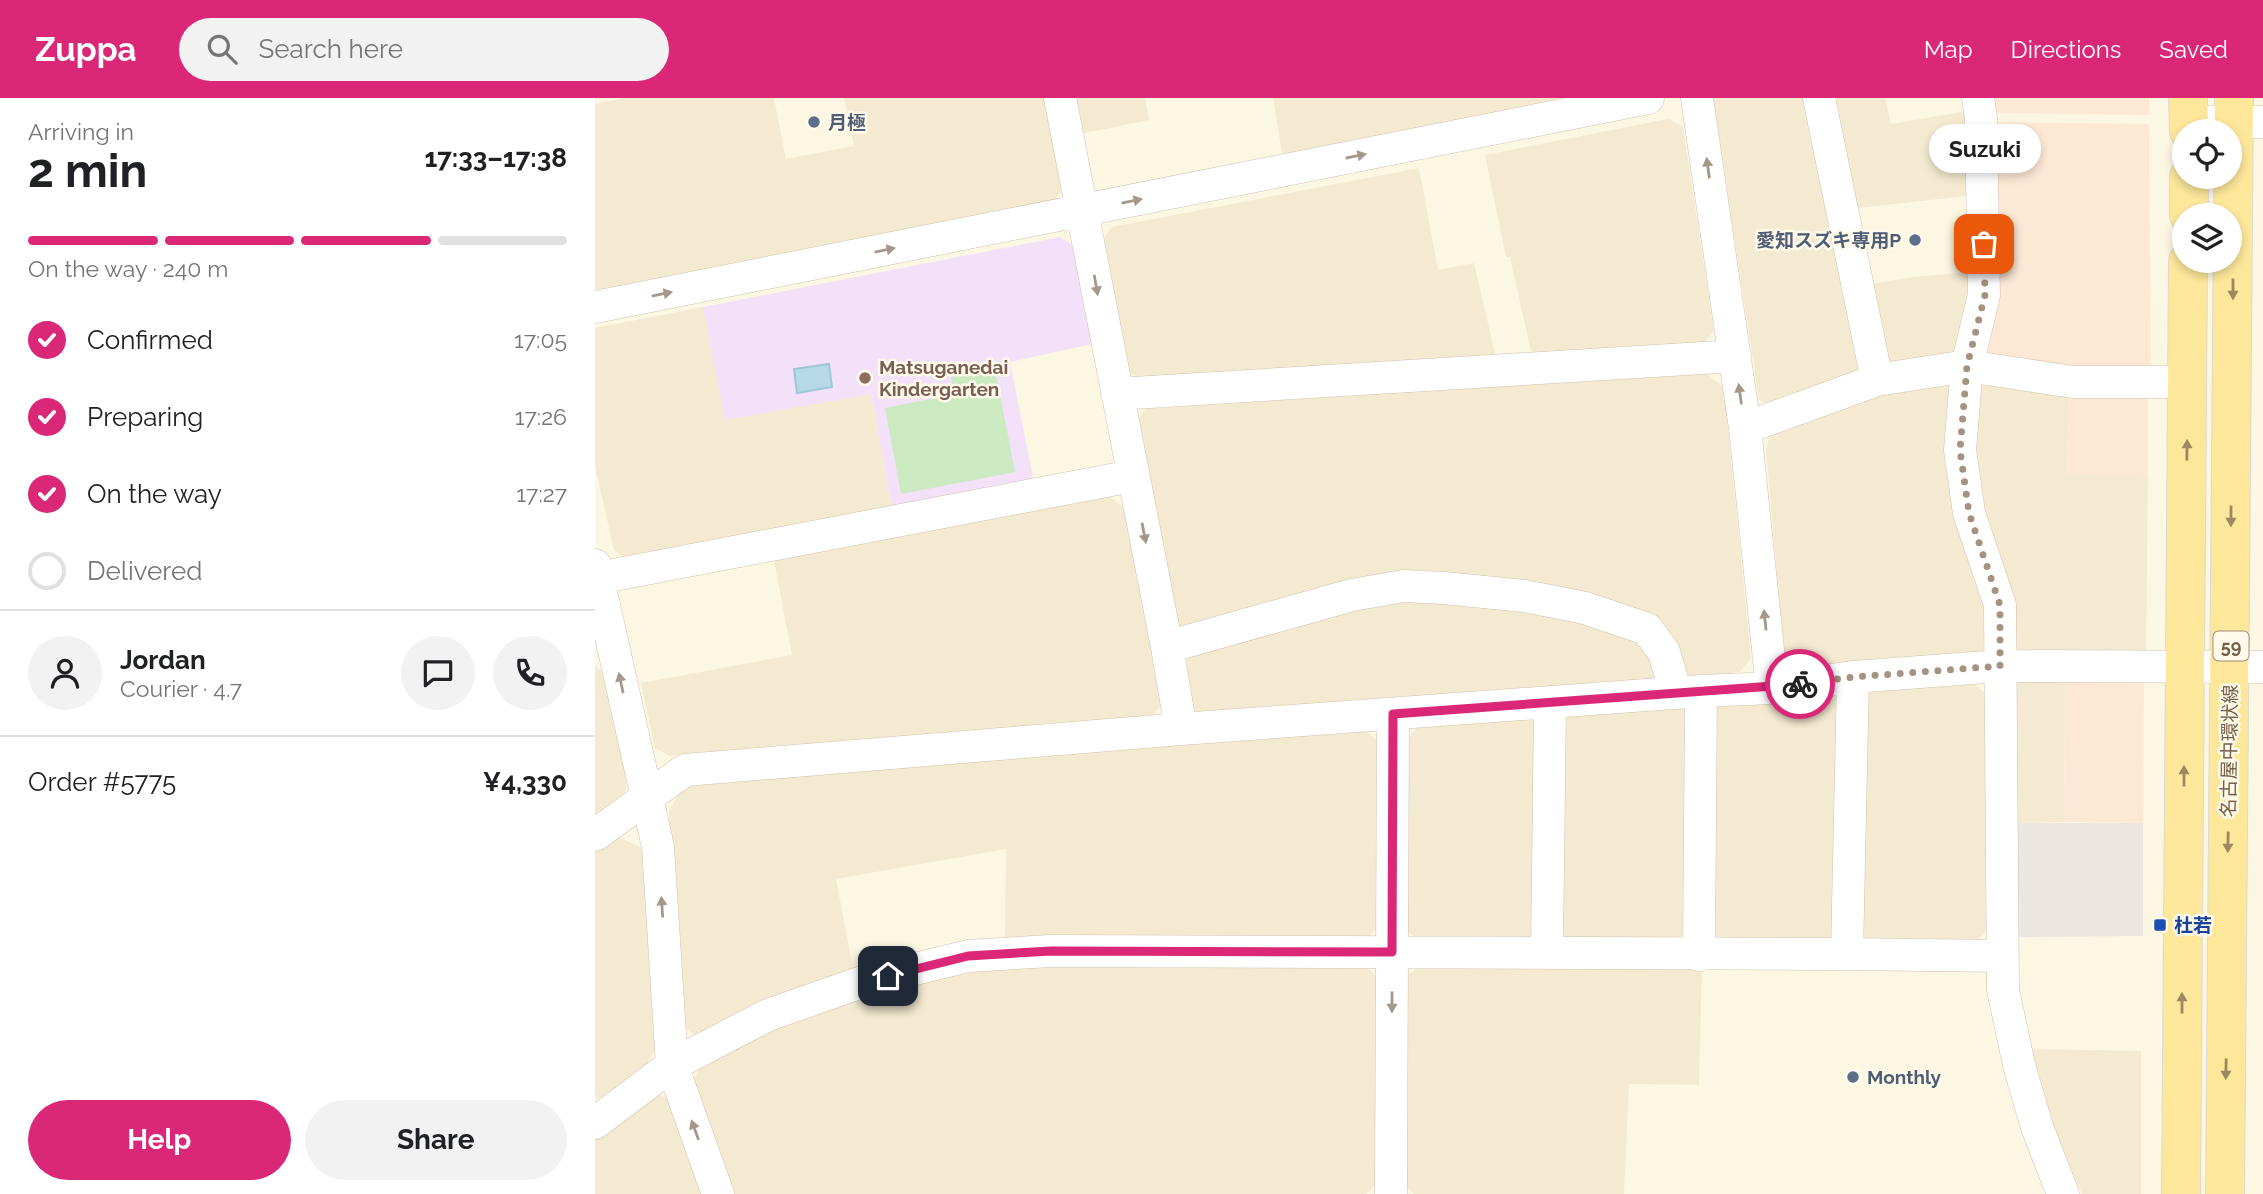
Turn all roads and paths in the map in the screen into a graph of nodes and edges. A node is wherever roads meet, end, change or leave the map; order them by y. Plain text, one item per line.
1 (1060, 98) edge
2 (1649, 98) edge
3 (1697, 98) edge
4 (1819, 98) edge
5 (1978, 98) edge
6 (2244, 114) edge
7 (2188, 117) edge
8 (1082, 211) junction
9 (2189, 273) edge
10 (595, 307) edge
11 (1735, 356) junction
12 (1967, 366) junction
13 (1877, 380) junction
14 (2187, 382) junction
15 (1117, 394) junction
16 (1745, 428) junction
17 (1132, 476) junction
18 (596, 571) edge
19 (1167, 648) junction
20 (2000, 666) junction
21 (2185, 666) junction
22 (2247, 667) edge
23 (1853, 677) junction
24 (1772, 688) junction
25 (1688, 692) junction
26 (1550, 702) junction
27 (1393, 714) junction
28 (1181, 729) junction
29 (646, 800) junction
30 (595, 835) edge
31 (1392, 952) junction
32 (1547, 953) junction
33 (1847, 954) junction
34 (1699, 955) junction
35 (2002, 956) junction
36 (672, 1065) junction
37 (595, 1123) edge
38 (718, 1194) edge
39 (1391, 1194) edge
40 (2063, 1194) edge
41 (2181, 1194) edge
42 (2225, 1194) edge

1 - 8 street
8 -> 2 street
11 -> 3 street
4 - 13 street
5 - 12 street
6 - 7 street
6 -> 22 main road, 名古屋中環状線 / 59
10 -> 8 street
8 -> 15 street
9 - 14 main road, 59
11 - 15 street
16 -> 11 street
12 - 13 street
12 - 14 street
12 - 20 street
13 - 16 street
21 -> 14 main road, 59
15 - 17 street
24 -> 16 street
17 - 18 street
17 -> 19 street
29 -> 18 street
19 - 25 street
19 - 28 street
20 - 21 street
20 - 23 street
20 - 35 street
21 - 22 street
41 -> 21 main road, 59
22 -> 42 main road, 名古屋中環状線 / 59
23 - 24 street
23 - 33 street
24 - 25 street
25 - 26 street
25 - 34 street
26 - 27 street
26 - 32 street
27 - 28 street
27 - 31 street
28 - 29 street
29 - 30 street
36 -> 29 street
31 - 32 street
31 - 36 street
31 -> 39 street
32 - 34 street
33 - 34 street
33 - 35 street
35 - 40 street
36 - 37 street
38 -> 36 street

